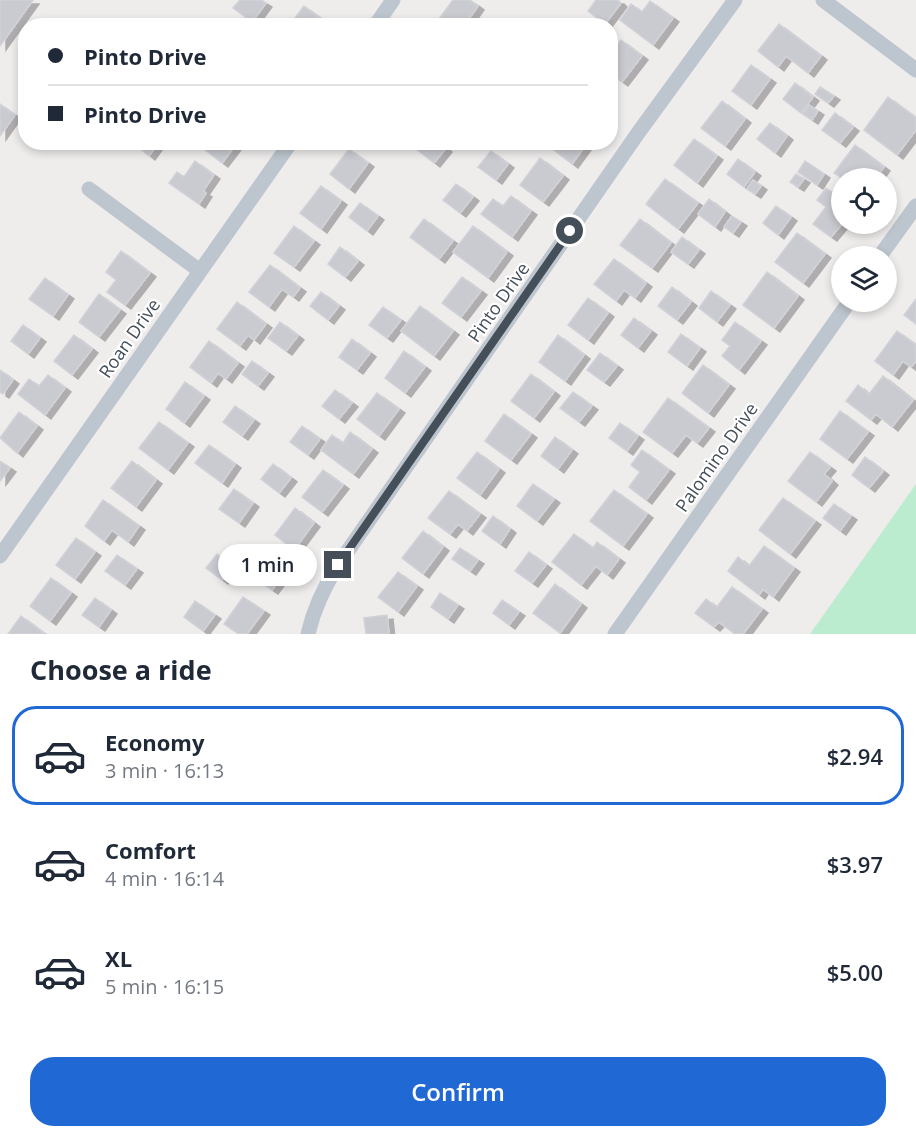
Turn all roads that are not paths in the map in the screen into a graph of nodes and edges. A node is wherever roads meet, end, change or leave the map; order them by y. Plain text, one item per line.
1 (393, 0) edge
2 (735, 0) edge
3 (823, 0) edge
4 (381, 18) edge
5 (916, 70) edge
6 (285, 150) edge
7 (90, 189) dead end
8 (916, 206) edge
9 (887, 246) edge
10 (200, 271) junction
11 (842, 312) edge
12 (0, 556) edge
13 (308, 634) edge
14 (615, 634) edge

1 - 4 street
2 - 13 street, Pinto Drive
3 - 5 street
6 - 10 street, Roan Drive
7 - 10 street
8 - 9 street
10 - 12 street, Roan Drive
11 - 14 street, Palomino Drive

